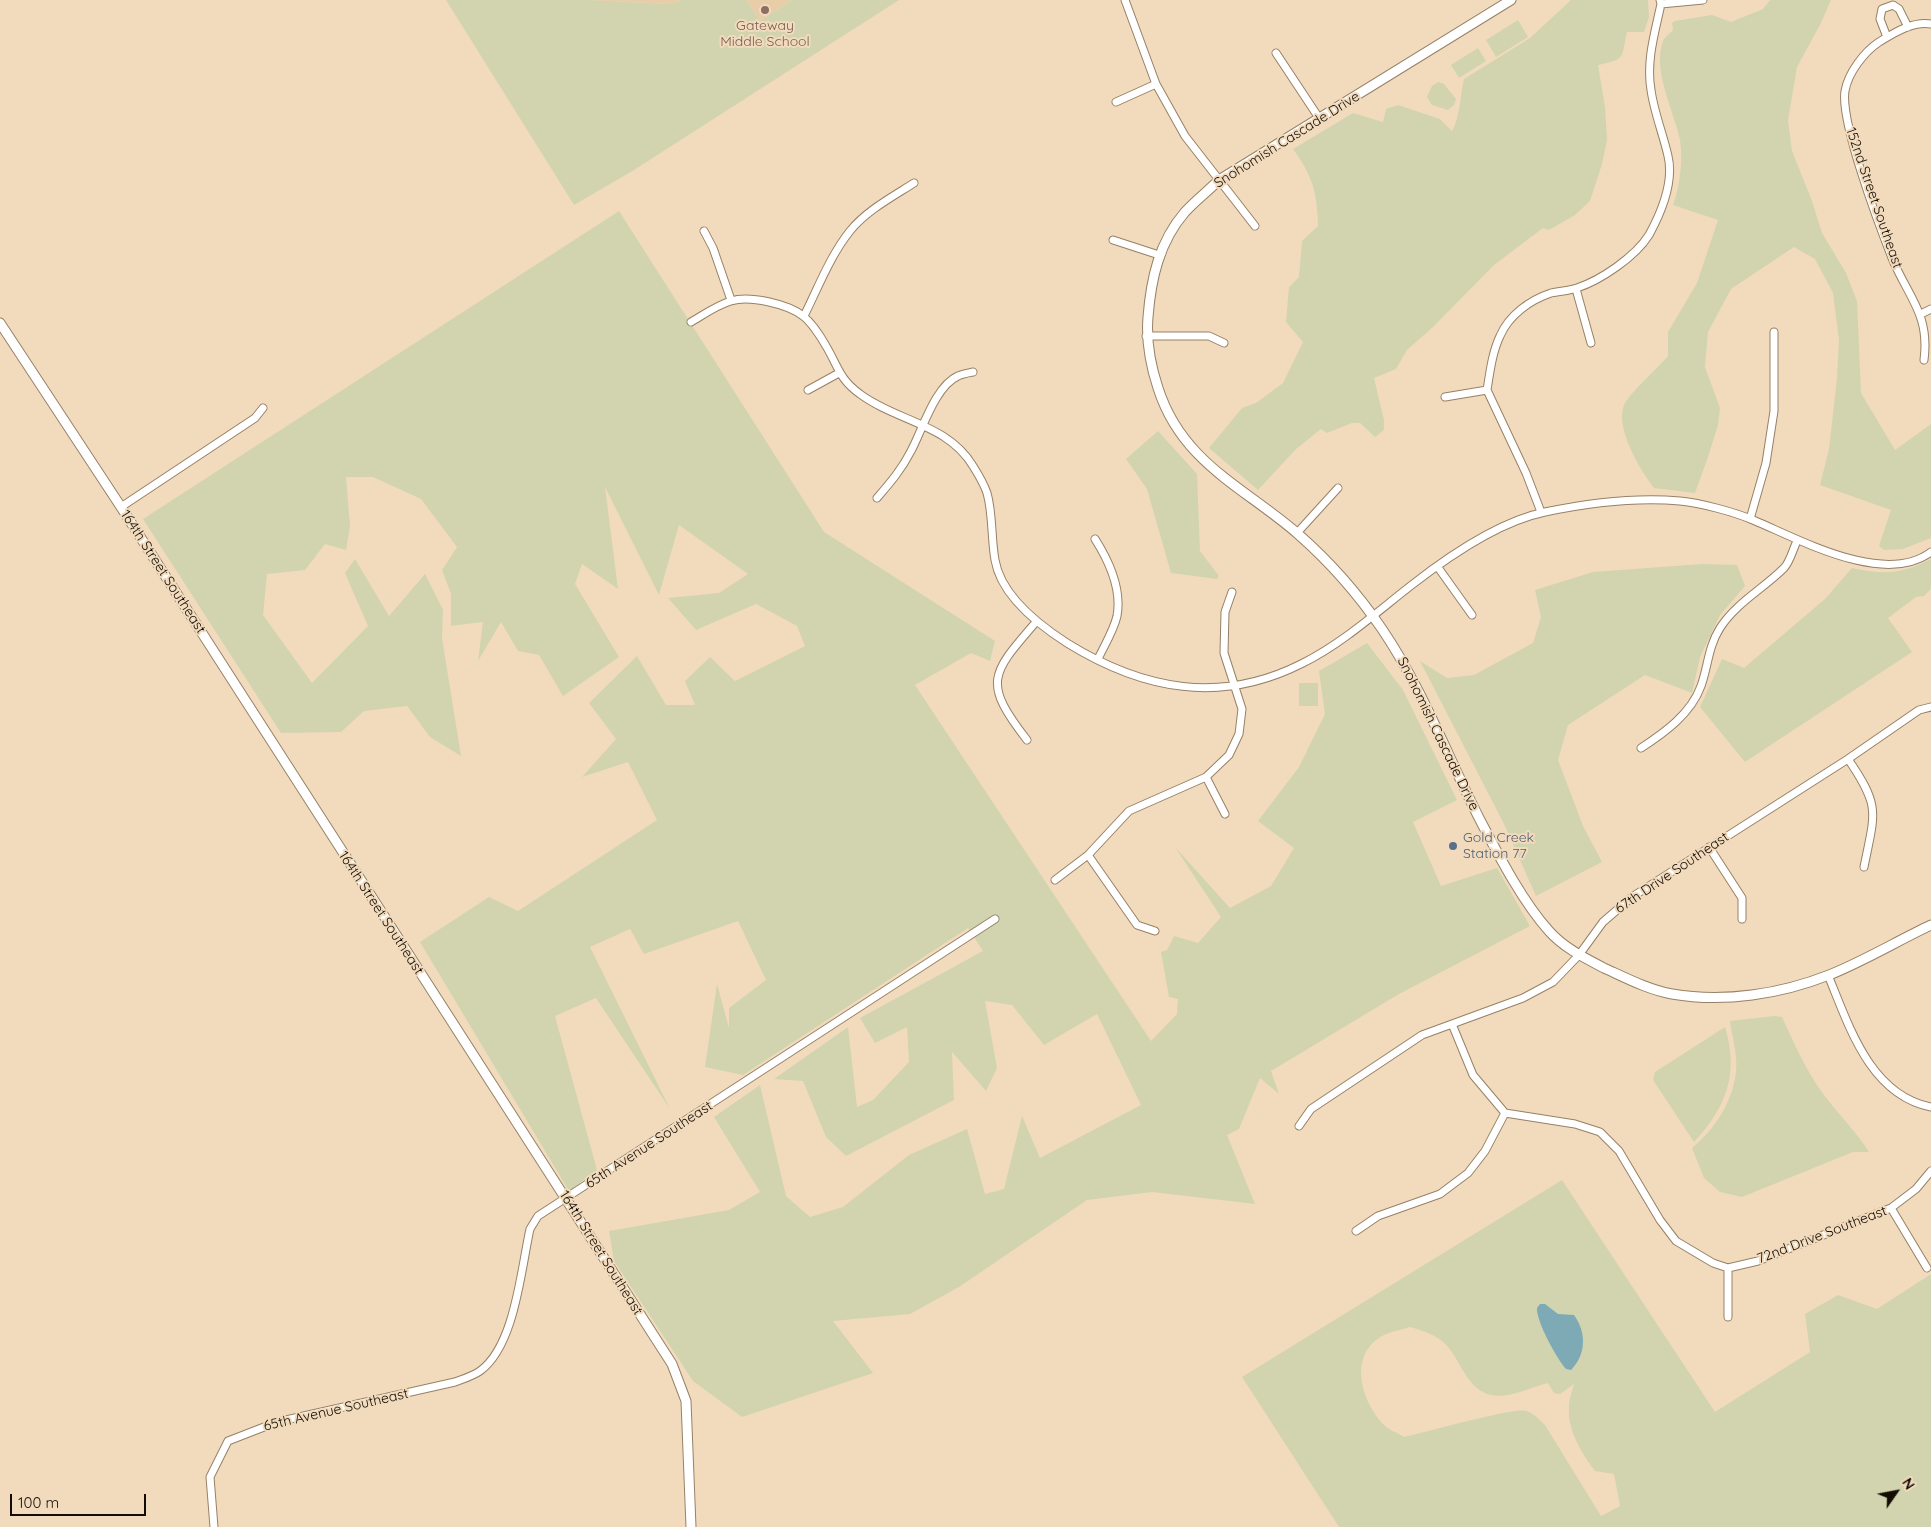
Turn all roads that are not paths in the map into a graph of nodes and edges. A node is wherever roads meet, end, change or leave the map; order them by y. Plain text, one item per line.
1 (1125, 0) edge
2 (1511, 0) edge
3 (1703, 0) edge
4 (1660, 2) edge
5 (1931, 24) edge
6 (1908, 28) junction
7 (1887, 37) junction
8 (1276, 53) dead end
9 (1156, 84) junction
10 (1116, 102) dead end
11 (1319, 118) junction
12 (1219, 180) junction
13 (914, 183) dead end
14 (1255, 226) dead end
15 (704, 231) dead end
16 (1113, 240) dead end
17 (1159, 255) junction
18 (1576, 289) junction
19 (732, 300) junction
20 (1931, 309) edge
21 (1921, 314) junction
22 (804, 316) junction
23 (691, 322) dead end
24 (0, 323) edge
25 (1774, 332) dead end
26 (1146, 336) junction
27 (1224, 343) dead end
28 (1591, 344) dead end
29 (1924, 360) dead end
30 (973, 372) dead end
31 (839, 373) junction
32 (808, 390) dead end
33 (1487, 390) junction
34 (1444, 397) dead end
35 (263, 408) dead end
36 (922, 423) junction
37 (1338, 488) dead end
38 (877, 498) dead end
39 (121, 506) junction
40 (1542, 512) junction
41 (1750, 519) junction
42 (1298, 533) junction
43 (1095, 539) dead end
44 (1797, 541) junction
45 (1931, 552) edge
46 (1437, 566) junction
47 (1232, 592) dead end
48 (1373, 615) junction
49 (1472, 615) dead end
50 (1036, 622) junction
51 (1098, 659) junction
52 (1235, 686) junction
53 (1931, 707) edge
54 (1027, 740) dead end
55 (1641, 748) dead end
56 (1848, 759) junction
57 (1206, 777) junction
58 (1224, 814) dead end
59 (1709, 847) junction
60 (1088, 855) junction
61 (1864, 867) dead end
62 (1055, 880) dead end
63 (995, 919) dead end
64 (1742, 919) dead end
65 (1931, 925) edge
66 (1155, 931) dead end
67 (1579, 955) junction
68 (1828, 975) junction
69 (1452, 1024) junction
70 (1931, 1107) edge
71 (1505, 1112) junction
72 (1299, 1126) dead end
73 (1931, 1172) edge
74 (567, 1198) junction
75 (1891, 1208) junction
76 (1356, 1231) dead end
77 (1728, 1268) junction
78 (1927, 1268) dead end
79 (1728, 1317) dead end
80 (214, 1527) edge
81 (691, 1527) edge

1 - 9 street
2 - 11 street, Snohomish Cascade Drive
3 - 4 street
4 - 18 street
5 - 6 street
6 - 7 street
6 - 7 street
7 - 21 street, 152nd Street Southeast
8 - 11 street
9 - 10 street
9 - 12 street
11 - 12 street, Snohomish Cascade Drive
12 - 14 street
12 - 17 street, Snohomish Cascade Drive
13 - 22 street
15 - 19 street
16 - 17 street
17 - 26 street, Snohomish Cascade Drive
18 - 28 street
18 - 33 street
19 - 22 street
19 - 23 street
20 - 21 street
21 - 29 street, 152nd Street Southeast
22 - 31 street
24 - 39 street, 164th Street Southeast
25 - 41 street
26 - 27 street
26 - 42 street, Snohomish Cascade Drive
30 - 36 street
31 - 32 street
31 - 36 street
33 - 34 street
33 - 40 street
35 - 39 street
36 - 38 street
36 - 50 street
37 - 42 street
39 - 74 street, 164th Street Southeast
40 - 41 street
40 - 46 street
41 - 44 street
42 - 48 street, Snohomish Cascade Drive
43 - 51 street
44 - 45 street
44 - 55 street
46 - 48 street
46 - 49 street
47 - 52 street
48 - 52 street
48 - 67 street, Snohomish Cascade Drive
50 - 51 street
50 - 54 street
51 - 52 street
52 - 57 street
53 - 56 street, 67th Drive Southeast
56 - 59 street, 67th Drive Southeast
56 - 61 street
57 - 58 street
57 - 60 street
59 - 64 street
59 - 67 street, 67th Drive Southeast
60 - 62 street
60 - 66 street
63 - 74 street, 65th Avenue Southeast
65 - 68 street, Snohomish Cascade Drive
67 - 68 street, Snohomish Cascade Drive
67 - 69 street, 67th Drive Southeast
68 - 70 street
69 - 71 street
69 - 72 street, 67th Drive Southeast
71 - 76 street
71 - 77 street
73 - 75 street, 72nd Drive Southeast
74 - 80 street, 65th Avenue Southeast
74 - 81 street, 164th Street Southeast
75 - 77 street, 72nd Drive Southeast
75 - 78 street
77 - 79 street

